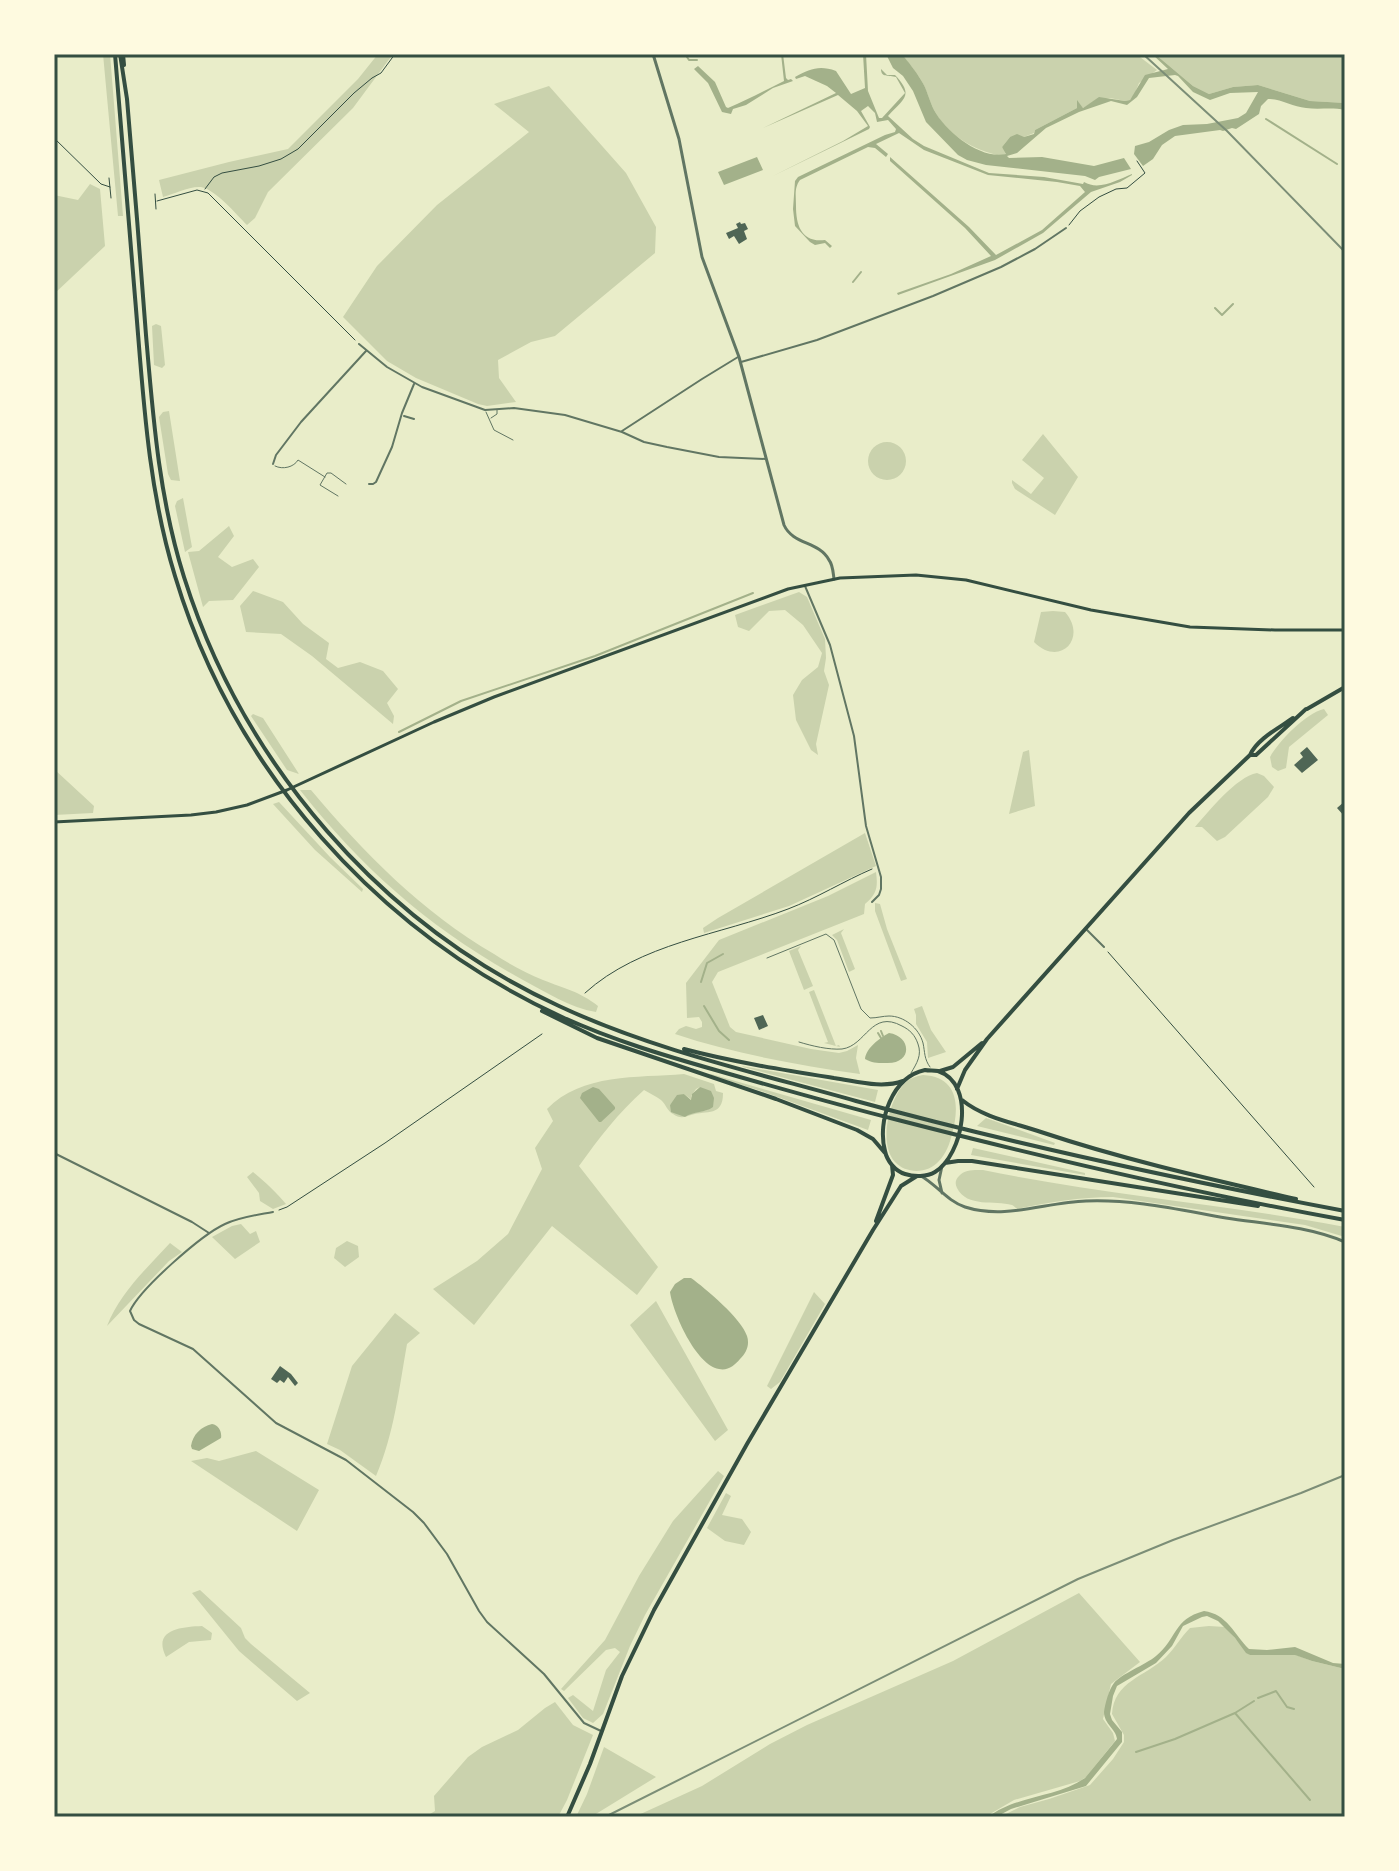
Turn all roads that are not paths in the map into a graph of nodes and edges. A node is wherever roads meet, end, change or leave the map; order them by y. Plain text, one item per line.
1 (119, 54) edge
2 (653, 54) edge
3 (1066, 228) road end
4 (359, 344) road end
5 (366, 350) junction
6 (739, 357) junction
7 (741, 362) junction
8 (415, 383) junction
9 (498, 409) junction
10 (486, 411) junction
11 (403, 415) junction
12 (414, 419) dead end
13 (488, 419) junction
14 (622, 432) junction
15 (513, 440) dead end
16 (767, 459) junction
17 (273, 464) joint
18 (325, 477) junction
19 (346, 484) dead end
20 (369, 484) dead end
21 (338, 496) dead end
22 (834, 579) junction
23 (804, 585) junction
24 (1345, 630) edge
25 (1345, 687) edge
26 (54, 822) edge
27 (876, 898) junction
28 (872, 902) dead end
29 (883, 904) dead end
30 (1087, 929) junction
31 (1104, 947) road end
32 (767, 958) dead end
33 (512, 992) junction
34 (587, 1018) junction
35 (987, 1039) junction
36 (799, 1042) dead end
37 (936, 1071) junction
38 (910, 1075) junction
39 (903, 1081) junction
40 (957, 1089) junction
41 (962, 1100) junction
42 (54, 1153) edge
43 (885, 1153) junction
44 (944, 1164) junction
45 (892, 1165) junction
46 (919, 1176) junction
47 (943, 1194) junction
48 (1345, 1211) edge
49 (273, 1212) road end
50 (1323, 1216) junction
51 (1345, 1220) edge
52 (873, 1230) junction
53 (210, 1233) junction
54 (1345, 1242) edge
55 (602, 1731) junction
56 (567, 1817) edge

1 - 33 highway
1 - 34 highway
2 - 6 street
3 - 7 street
4 - 5 street
5 - 8 street
5 - 17 street
6 - 7 street
6 - 14 street
7 - 16 street
8 - 10 street
8 - 11 street
9 - 10 street
9 - 13 lane
9 - 14 street
10 - 13 lane
11 - 12 street
11 - 20 street
13 - 15 lane
14 - 16 street
16 - 22 street
17 - 18 lane
18 - 19 lane
18 - 21 lane
22 - 23 main road
22 - 24 main road
23 - 26 main road
23 - 27 street
25 - 30 highway
27 - 28 street
27 - 29 street
30 - 31 street
30 - 35 highway
32 - 37 lane
33 - 43 highway
33 - 50 highway
34 - 39 highway
34 - 48 highway
35 - 37 highway
35 - 40 highway
36 - 38 lane
37 - 38 highway
37 - 40 highway
38 - 39 highway
39 - 43 highway
40 - 41 highway
41 - 44 highway
41 - 48 highway
42 - 53 street
43 - 45 highway
44 - 46 highway
44 - 47 street
44 - 50 highway
45 - 46 highway
45 - 52 highway
46 - 47 street
46 - 52 highway
47 - 54 street
49 - 53 street
50 - 51 highway
52 - 55 highway
53 - 55 street
55 - 56 highway

